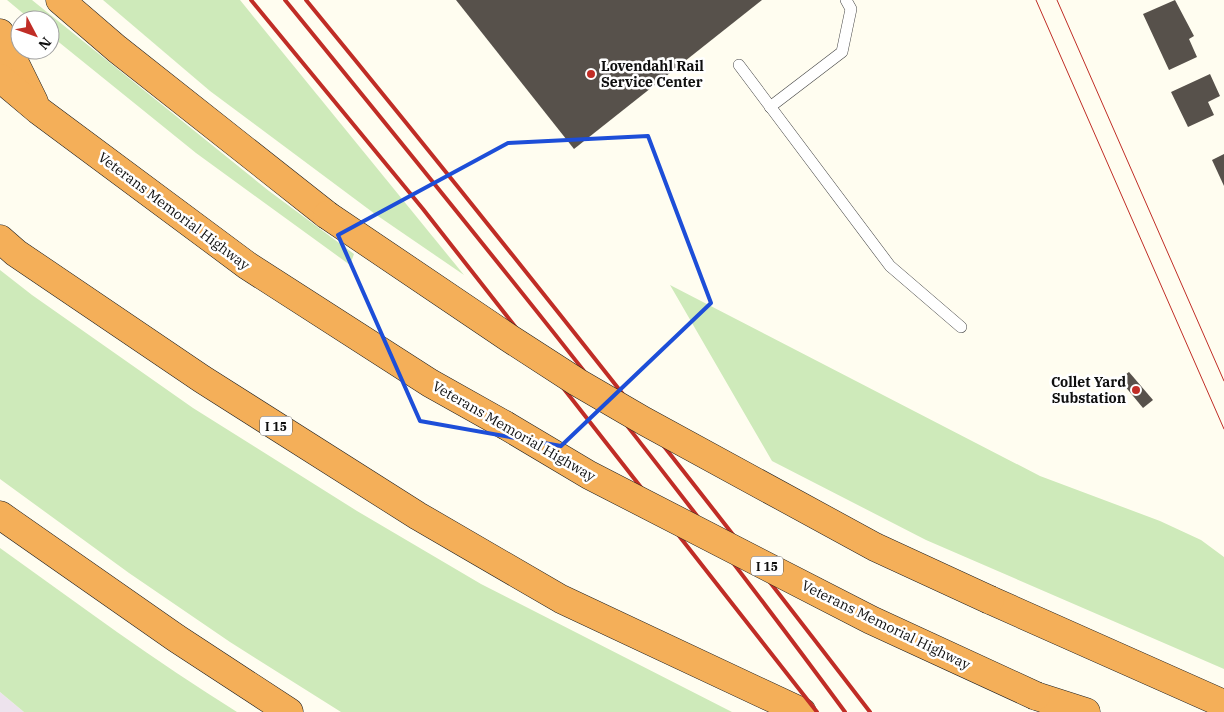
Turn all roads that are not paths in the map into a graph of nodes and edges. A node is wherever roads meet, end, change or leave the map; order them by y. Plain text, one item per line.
1 (60, 0) edge
2 (846, 0) edge
3 (0, 33) edge
4 (738, 65) dead end
5 (0, 78) edge
6 (770, 107) junction
7 (38, 110) junction
8 (5, 244) edge
9 (962, 327) dead end
10 (0, 515) edge
11 (1036, 696) junction
12 (1224, 704) edge
13 (289, 712) edge
14 (802, 712) edge
15 (1070, 712) edge
16 (1086, 712) edge

1 - 12 highway, bridge
2 - 6 lane
3 - 7 highway
4 - 6 lane
5 - 7 highway, Veterans Memorial Highway / I 15
6 - 9 lane
7 - 11 highway, Veterans Memorial Highway / I 15, bridge
8 - 14 highway, I 15
10 - 13 highway
11 - 15 highway, Veterans Memorial Highway / I 15
11 - 16 highway

